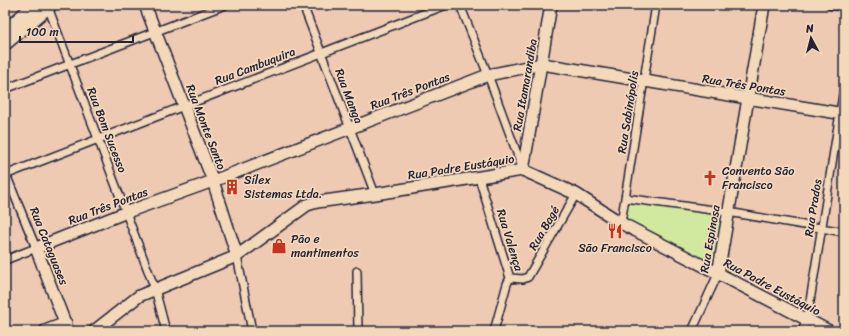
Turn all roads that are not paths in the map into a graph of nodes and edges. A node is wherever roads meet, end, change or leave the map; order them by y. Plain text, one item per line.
1 (34, 5) edge
2 (145, 5) edge
3 (225, 5) edge
4 (303, 5) edge
5 (446, 5) edge
6 (460, 5) edge
7 (551, 5) edge
8 (656, 5) edge
9 (764, 5) edge
10 (830, 5) edge
11 (50, 6) edge
12 (844, 7) edge
13 (5, 30) edge
14 (156, 32) junction
15 (5, 44) edge
16 (320, 53) junction
17 (71, 64) junction
18 (542, 64) junction
19 (488, 75) junction
20 (644, 82) junction
21 (844, 88) edge
22 (5, 89) edge
23 (748, 99) junction
24 (184, 105) junction
25 (842, 114) edge
26 (350, 128) junction
27 (98, 138) junction
28 (523, 170) junction
29 (5, 174) edge
30 (479, 178) junction
31 (213, 181) junction
32 (375, 194) junction
33 (576, 194) junction
34 (625, 198) junction
35 (127, 212) junction
36 (728, 212) junction
37 (621, 223) junction
38 (821, 229) junction
39 (844, 232) edge
40 (36, 248) junction
41 (237, 256) junction
42 (5, 260) edge
43 (357, 271) dead end
44 (718, 274) junction
45 (510, 278) junction
46 (155, 289) junction
47 (806, 320) junction
48 (67, 327) edge
49 (45, 331) edge
50 (94, 331) edge
51 (166, 331) edge
52 (252, 331) edge
53 (358, 331) edge
54 (494, 331) edge
55 (692, 331) edge
56 (802, 331) edge
57 (829, 331) edge

1 - 13 main road
2 - 14 main road, Rua Monte Santo
3 - 14 street
4 - 16 street, Rua Manga
5 - 16 street, Rua Cambuquira
6 - 19 street
7 - 18 main road, Rua Itamarandiba
8 - 20 street, Rua Sabinópolis
9 - 23 main road, Rua Espinosa
10 - 12 street
11 - 15 main road
11 - 17 street, Rua Bom Sucesso
14 - 17 street
14 - 24 main road, Rua Monte Santo
16 - 24 street, Rua Cambuquira
16 - 26 street, Rua Manga
17 - 22 street
17 - 27 street, Rua Bom Sucesso
18 - 19 main road, Rua Três Pontas
18 - 20 main road, Rua Três Pontas
18 - 28 main road, Rua Itamarandiba
19 - 26 main road, Rua Três Pontas
19 - 28 street
20 - 23 main road, Rua Três Pontas
20 - 34 street, Rua Sabinópolis
21 - 25 street, Rua Prados
23 - 25 main road, Rua Três Pontas
23 - 36 main road, Rua Espinosa
24 - 27 street, Rua Cambuquira
24 - 31 main road, Rua Monte Santo
25 - 38 street, Rua Prados
26 - 31 main road, Rua Três Pontas
26 - 32 street, Rua Manga
27 - 29 street, Rua Cambuquira
27 - 35 street, Rua Bom Sucesso
28 - 30 main road, Rua Padre Eustáquio
28 - 33 main road, Rua Padre Eustáquio
29 - 40 street, Rua Cataguases
30 - 32 main road, Rua Padre Eustáquio
30 - 45 street, Rua Valença
31 - 35 main road, Rua Três Pontas
31 - 41 main road, Rua Monte Santo
32 - 41 main road, Rua Padre Eustáquio
33 - 37 main road, Rua Padre Eustáquio
33 - 45 street, Rua Bagé
34 - 36 street
34 - 37 street, Rua Sabinópolis
35 - 40 main road, Rua Três Pontas
35 - 46 street, Rua Bom Sucesso
36 - 38 street
36 - 44 main road, Rua Espinosa
37 - 44 main road, Rua Padre Eustáquio
38 - 39 street
38 - 47 street, Rua Prados
40 - 42 street, Rua Três Pontas
40 - 48 main road, Rua Cataguases
41 - 46 main road, Rua Padre Eustáquio
41 - 52 street, Rua Monte Santo
43 - 53 street
44 - 47 main road, Rua Padre Eustáquio
44 - 55 street, Rua Espinosa
45 - 54 street, Rua Valença
46 - 50 main road, Rua Padre Eustáquio
46 - 51 street, Rua Bom Sucesso
47 - 56 street, Rua Prados
47 - 57 main road, Rua Padre Eustáquio
48 - 49 main road

